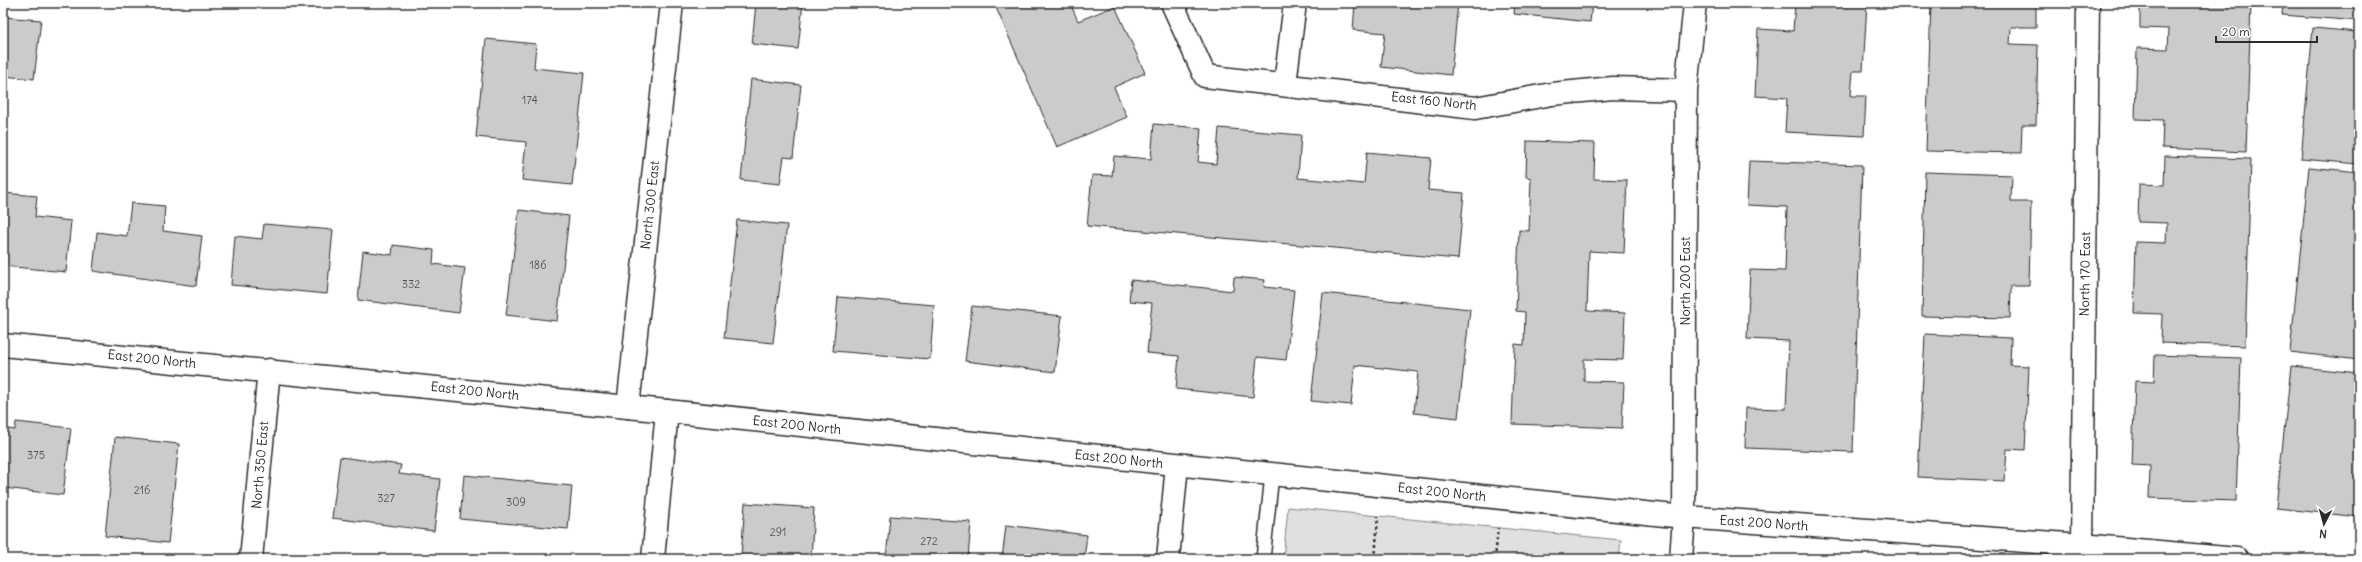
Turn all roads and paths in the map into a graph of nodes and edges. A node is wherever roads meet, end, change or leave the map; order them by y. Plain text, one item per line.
1 (672, 3) edge
2 (1172, 3) edge
3 (1295, 3) edge
4 (1695, 3) edge
5 (2088, 3) edge
6 (1285, 84) junction
7 (1686, 90) junction
8 (3, 344) edge
9 (268, 370) junction
10 (628, 407) junction
11 (667, 411) junction
12 (1177, 465) junction
13 (1272, 475) junction
14 (1378, 516) dead end
15 (1684, 518) junction
16 (1498, 528) dead end
17 (2082, 545) junction
18 (2203, 557) edge
19 (251, 559) edge
20 (653, 559) edge
21 (1168, 559) edge
22 (1263, 559) edge
23 (1374, 559) edge
24 (1495, 559) edge
25 (1680, 559) edge
26 (2237, 559) edge

1 - 10 street, North 300 East
2 - 6 street, East 160 North
3 - 6 street
4 - 7 street, North 200 East
5 - 17 street, North 170 East
6 - 7 street, East 160 North
7 - 15 street, North 200 East
8 - 9 street, East 200 North
9 - 10 street, East 200 North
9 - 19 street, North 350 East
10 - 11 street, East 200 North
11 - 12 street, East 200 North
11 - 20 street
12 - 13 street, East 200 North
12 - 21 street
13 - 15 street, East 200 North
13 - 22 lane
14 - 23 path
15 - 17 street, East 200 North
15 - 25 street, North 200 East
16 - 24 path
17 - 18 street, East 200 North
18 - 26 street, East 200 North

